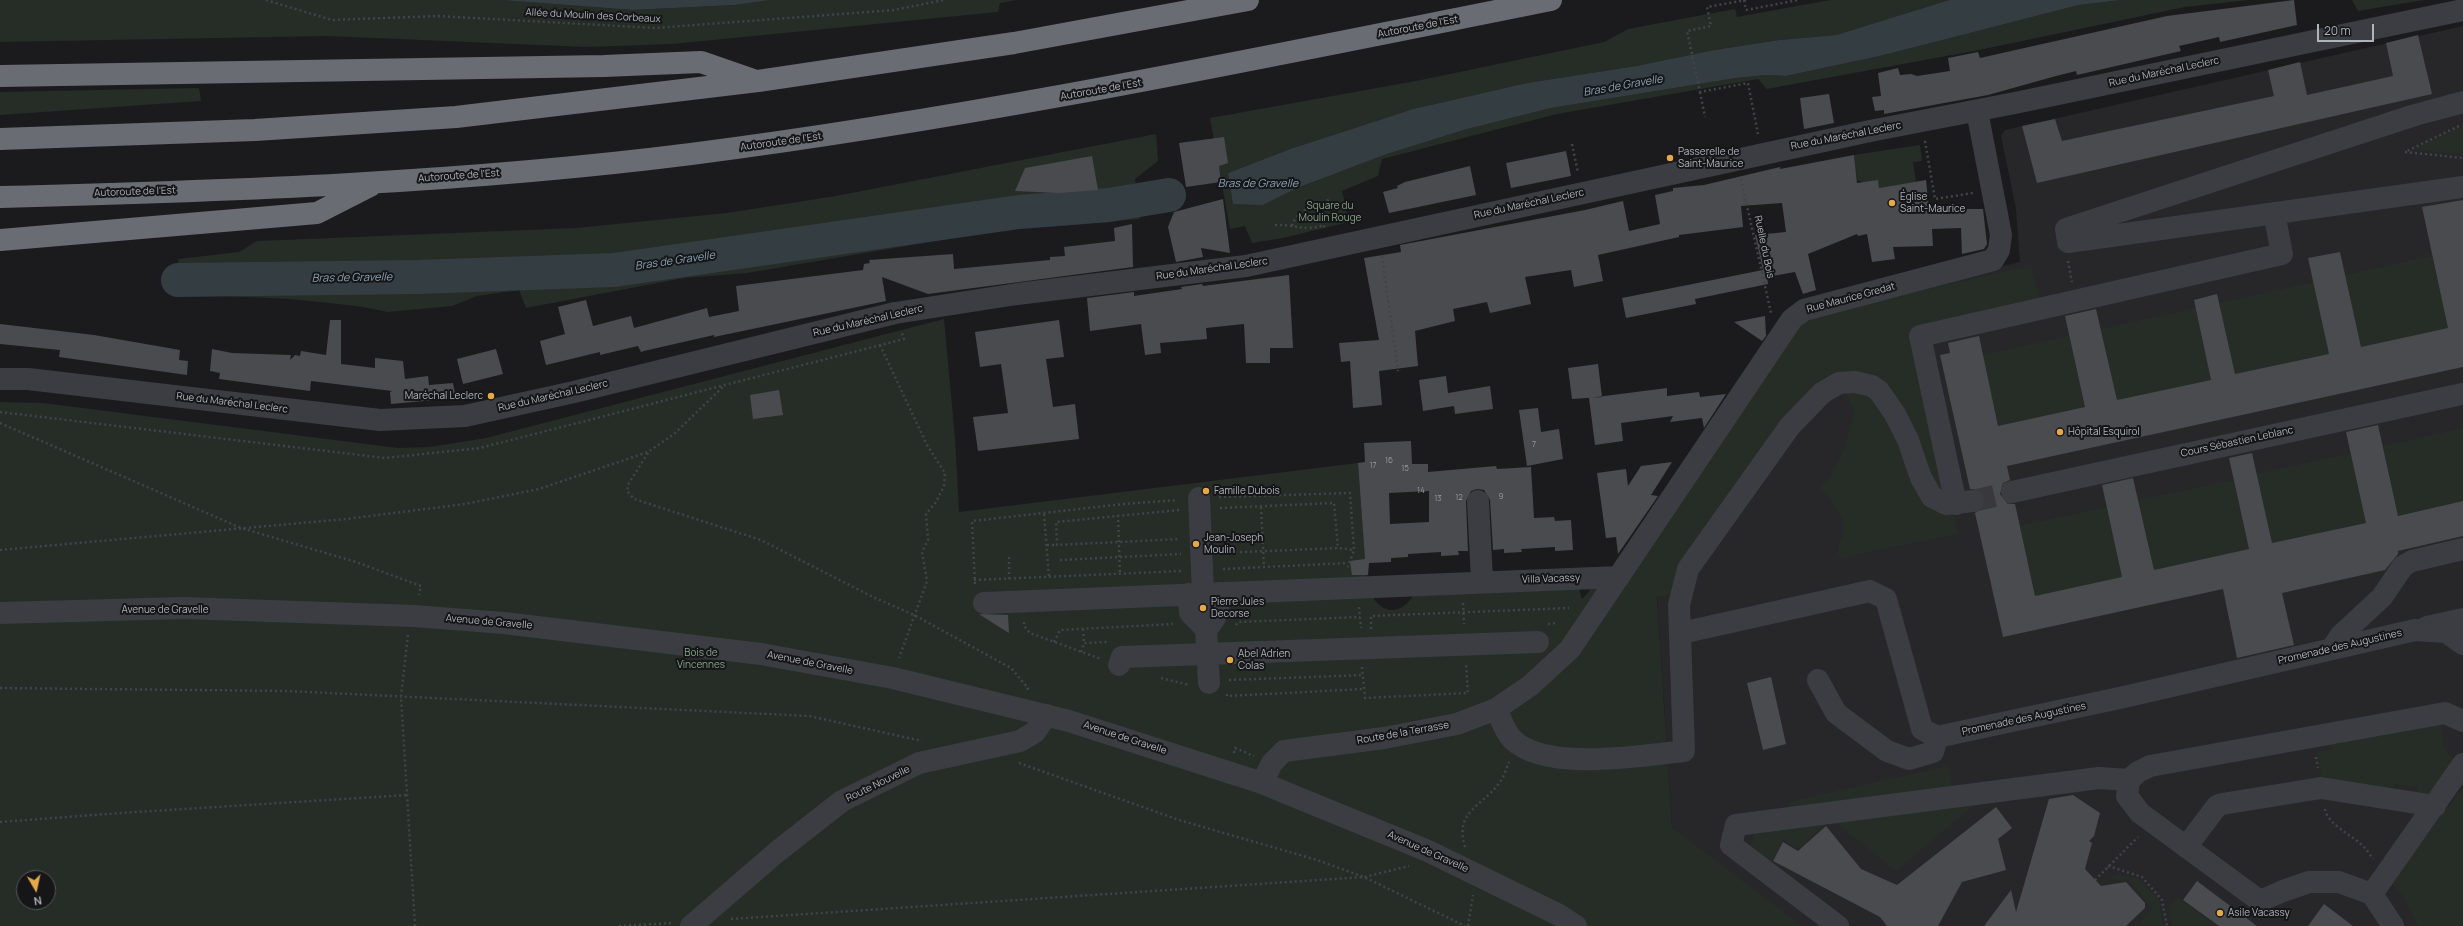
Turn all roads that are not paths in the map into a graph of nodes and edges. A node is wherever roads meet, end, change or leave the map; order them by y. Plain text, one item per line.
1 (1248, 0) edge
2 (1551, 0) edge
3 (2463, 10) edge
4 (0, 76) edge
5 (758, 81) junction
6 (2463, 102) edge
7 (1977, 111) junction
8 (0, 139) edge
9 (376, 182) junction
10 (2463, 187) edge
11 (0, 197) edge
12 (2274, 213) junction
13 (7, 240) edge
14 (0, 379) edge
15 (2462, 394) edge
16 (2012, 492) tunnel mouth
17 (1199, 498) road end
18 (1478, 501) dead end
19 (2463, 549) edge
20 (1619, 577) junction
21 (1482, 581) junction
22 (1204, 594) junction
23 (984, 603) road end
24 (0, 613) edge
25 (2463, 619) edge
26 (1206, 629) junction
27 (2414, 630) junction
28 (1681, 633) junction
29 (1538, 642) dead end
30 (2463, 644) edge
31 (2332, 648) junction
32 (1217, 654) junction
33 (1119, 665) dead end
34 (1818, 680) dead end
35 (1209, 683) dead end
36 (1496, 709) junction
37 (1047, 715) junction
38 (2463, 721) edge
39 (1937, 737) junction
40 (2463, 764) edge
41 (2129, 780) junction
42 (1262, 783) junction
43 (2435, 806) junction
44 (2186, 847) junction
45 (2372, 894) junction
46 (693, 924) edge
47 (1576, 926) edge
48 (1838, 926) edge
49 (2393, 926) edge

1 - 5 highway
2 - 9 highway, Autoroute de l’Est
3 - 7 street, Rue du Maréchal Leclerc
4 - 5 highway
5 - 8 highway
6 - 12 street
7 - 14 street, Rue du Maréchal Leclerc
7 - 20 street, Rue Maurice Gredat
9 - 11 highway, Autoroute de l’Est
9 - 13 highway
10 - 12 street
12 - 28 street
15 - 16 street, Cours Sébastien Leblanc
17 - 22 street
18 - 21 street
19 - 31 street
20 - 21 street, Villa Vacassy
20 - 36 street, Route de la Terrasse
21 - 22 street, Villa Vacassy
22 - 23 street, Villa Vacassy
22 - 26 street
22 - 26 street
24 - 37 street, Avenue de Gravelle
25 - 27 street
26 - 32 street
27 - 30 street, Promenade des Augustines
27 - 31 street, Promenade des Augustines
28 - 36 street
28 - 39 street
29 - 32 street
31 - 39 street, Promenade des Augustines
32 - 33 street
32 - 35 street
34 - 39 street
36 - 42 street, Route de la Terrasse
37 - 42 street, Avenue de Gravelle
37 - 46 street, Route Nouvelle
38 - 41 street
40 - 43 street
41 - 44 street
41 - 48 street
42 - 47 street, Avenue de Gravelle
43 - 44 street
43 - 45 street
44 - 45 street
45 - 49 street

